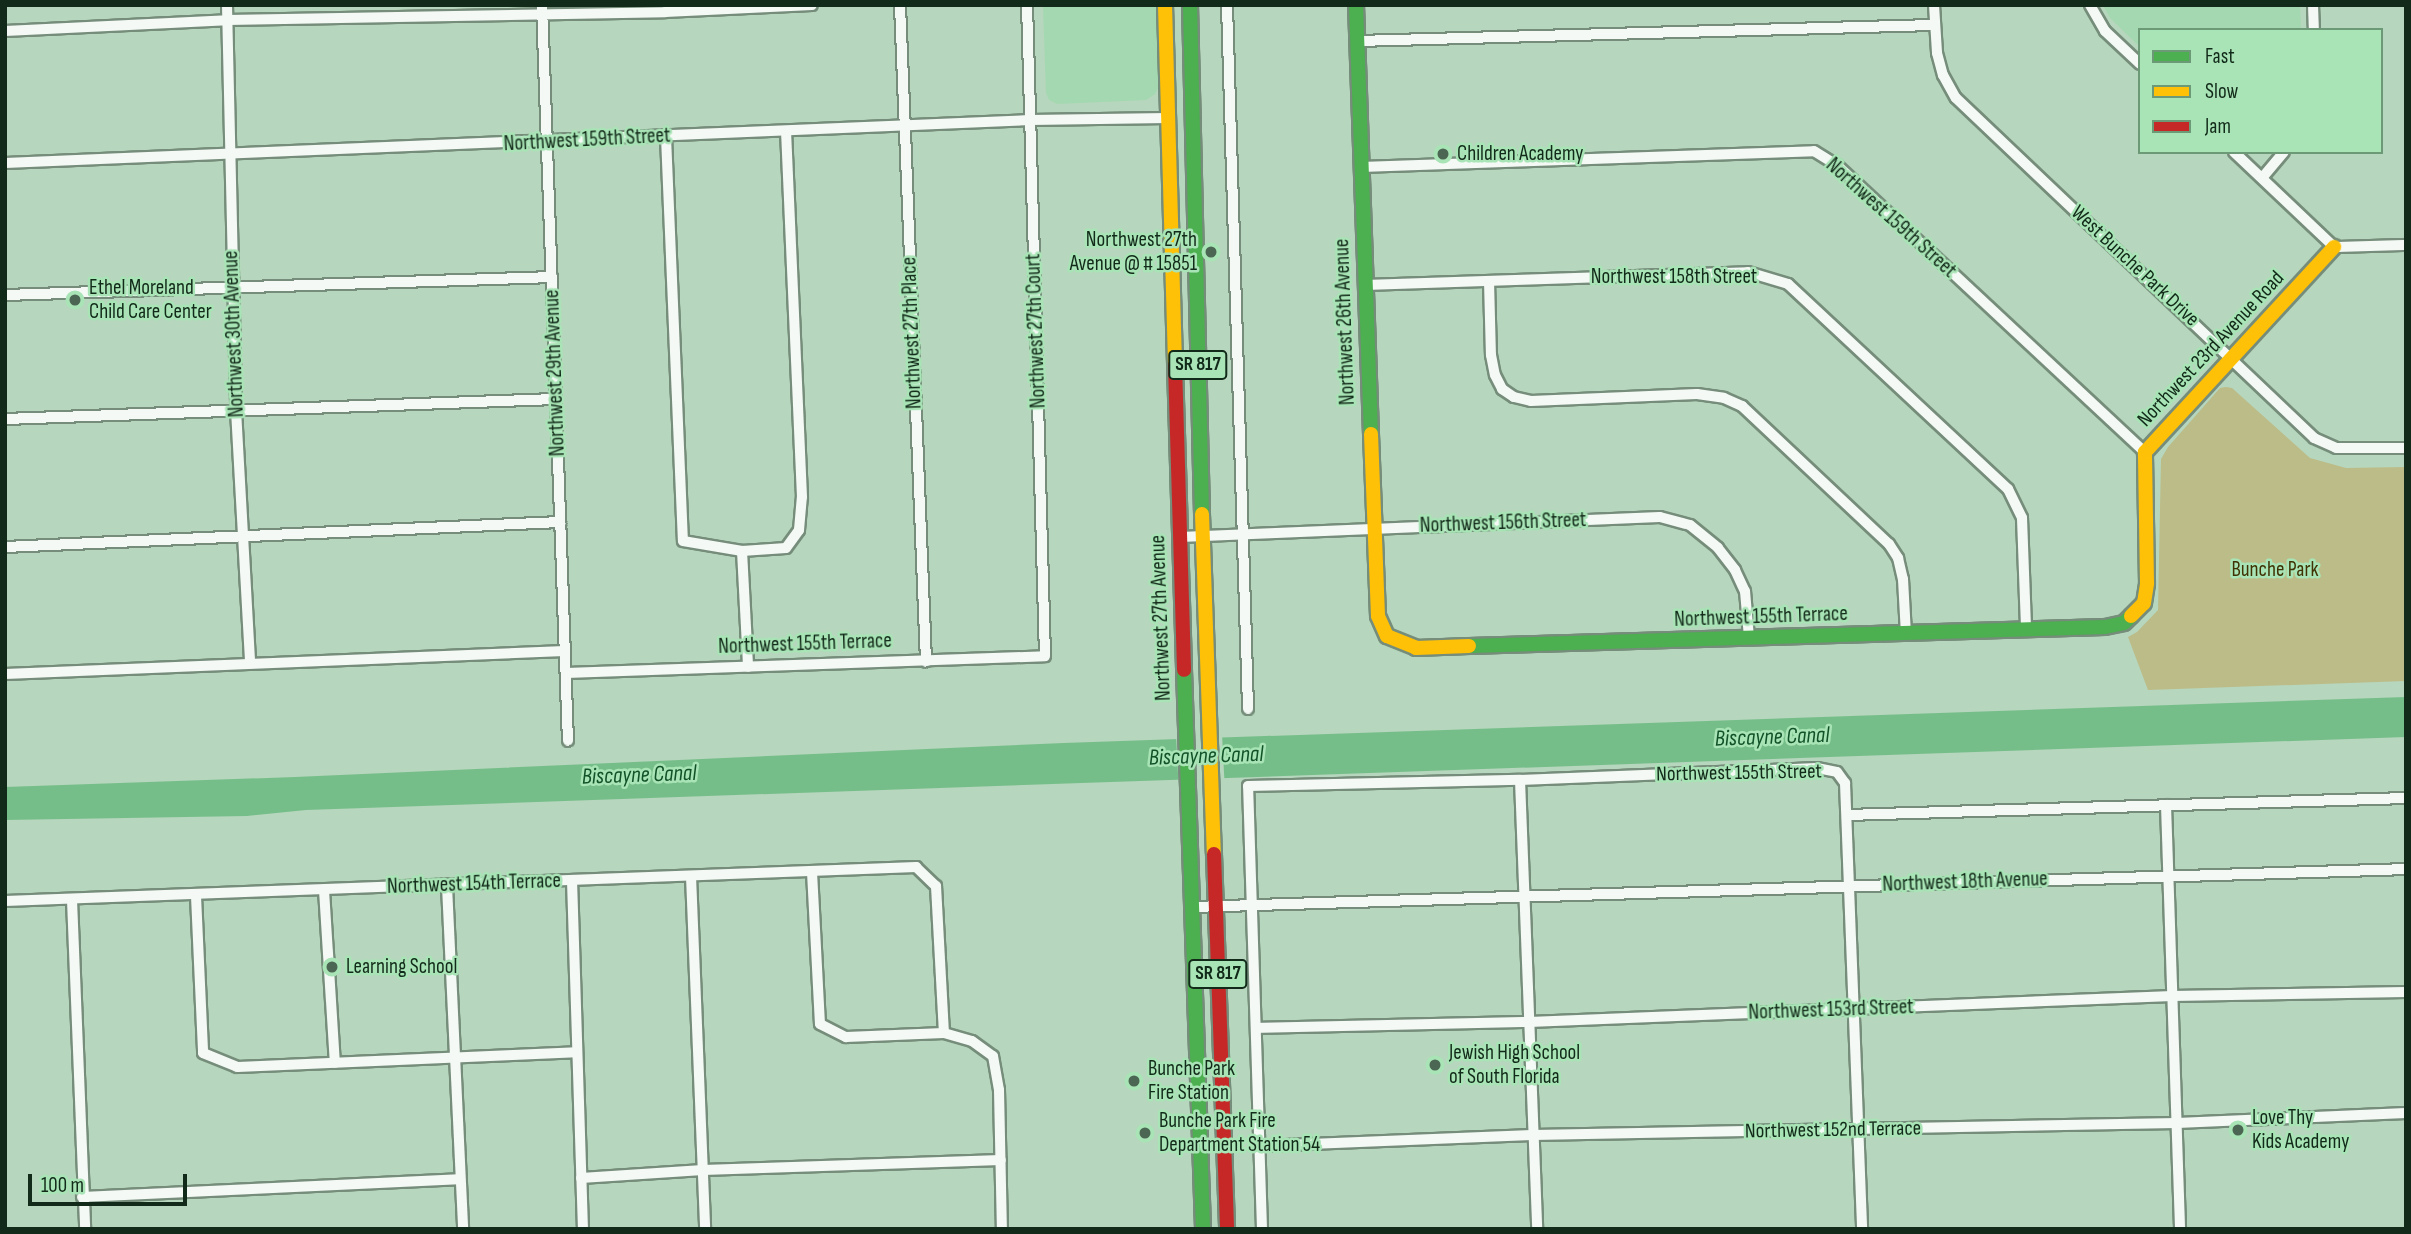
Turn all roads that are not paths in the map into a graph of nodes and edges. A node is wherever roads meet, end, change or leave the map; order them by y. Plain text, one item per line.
1 (227, 5) edge
2 (812, 5) edge
3 (900, 5) edge
4 (1027, 5) edge
5 (1165, 5) edge
6 (1190, 5) edge
7 (1227, 5) edge
8 (1356, 5) edge
9 (1934, 5) edge
10 (2090, 5) edge
11 (2313, 5) edge
12 (784, 6) edge
13 (665, 8) edge
14 (542, 9) edge
15 (227, 20) junction
16 (1935, 25) junction
17 (2314, 28) edge
18 (5, 31) edge
19 (1357, 41) junction
20 (2138, 62) edge
21 (1168, 118) junction
22 (1030, 120) junction
23 (904, 127) junction
24 (786, 131) junction
25 (666, 136) junction
26 (547, 142) junction
27 (2236, 154) edge
28 (2282, 154) edge
29 (229, 155) junction
30 (5, 163) edge
31 (1361, 167) junction
32 (2262, 178) junction
33 (1194, 239) junction
34 (2406, 245) edge
35 (2334, 247) junction
36 (552, 277) junction
37 (1489, 281) junction
38 (232, 285) junction
39 (1365, 285) junction
40 (5, 295) edge
41 (2232, 357) junction
42 (556, 398) junction
43 (236, 411) junction
44 (5, 419) edge
45 (2406, 448) edge
46 (2145, 453) junction
47 (560, 522) junction
48 (1374, 528) junction
49 (1241, 534) junction
50 (1203, 535) junction
51 (243, 536) junction
52 (1180, 537) junction
53 (5, 547) edge
54 (742, 551) junction
55 (2136, 614) joint
56 (2026, 629) junction
57 (1906, 634) junction
58 (1387, 636) joint
59 (1749, 638) junction
60 (565, 651) junction
61 (1045, 656) joint
62 (926, 661) junction
63 (250, 663) junction
64 (748, 667) junction
65 (566, 673) junction
66 (5, 674) edge
67 (1248, 709) dead end
68 (568, 741) dead end
69 (1520, 780) junction
70 (2406, 798) edge
71 (2166, 805) junction
72 (1847, 815) junction
73 (2406, 869) edge
74 (812, 872) junction
75 (691, 876) junction
76 (2168, 876) junction
77 (572, 880) junction
78 (447, 886) junction
79 (1848, 886) junction
80 (324, 890) junction
81 (196, 896) junction
82 (1525, 898) junction
83 (72, 900) junction
84 (5, 901) edge
85 (1215, 906) junction
86 (1253, 906) junction
87 (1192, 907) junction
88 (2406, 992) edge
89 (2172, 996) junction
90 (1854, 1009) junction
91 (1529, 1022) junction
92 (1257, 1028) junction
93 (944, 1033) junction
94 (577, 1052) junction
95 (453, 1059) junction
96 (335, 1063) junction
97 (1222, 1104) junction
98 (1199, 1105) junction
99 (2406, 1113) edge
100 (2177, 1123) junction
101 (1858, 1128) junction
102 (1534, 1135) junction
103 (1260, 1146) junction
104 (1001, 1160) junction
105 (703, 1170) junction
106 (581, 1178) junction
107 (459, 1179) junction
108 (82, 1197) junction
109 (85, 1229) edge
110 (463, 1229) edge
111 (583, 1229) edge
112 (705, 1229) edge
113 (1002, 1229) edge
114 (1203, 1229) edge
115 (1227, 1229) edge
116 (1262, 1229) edge
117 (1537, 1229) edge
118 (1862, 1229) edge
119 (2180, 1229) edge

1 - 15 street, Northwest 30th Avenue
2 - 12 street
3 - 23 street, Northwest 27th Place
4 - 22 street, Northwest 27th Court
5 - 21 main road, Northwest 27th Avenue / SR 817
6 - 33 main road, SR 817
7 - 49 street
8 - 19 main road, Northwest 26th Avenue
9 - 16 street, West Bunche Park Drive
10 - 20 street
11 - 17 street
12 - 13 street
13 - 14 street
14 - 15 street
14 - 26 street, Northwest 29th Avenue
15 - 18 street
15 - 29 street, Northwest 30th Avenue
16 - 19 street
16 - 41 street, West Bunche Park Drive
19 - 31 main road, Northwest 26th Avenue
21 - 22 street, Northwest 159th Street
21 - 33 main road
21 - 52 main road, Northwest 27th Avenue / SR 817
22 - 23 street, Northwest 159th Street
22 - 61 street, Northwest 27th Court
23 - 24 street, Northwest 159th Street
23 - 62 street, Northwest 27th Place
24 - 25 street, Northwest 159th Street
24 - 54 street
25 - 26 street, Northwest 159th Street
25 - 54 street
26 - 29 street, Northwest 159th Street
26 - 36 street, Northwest 29th Avenue
27 - 32 street
28 - 32 street
29 - 30 street, Northwest 159th Street
29 - 38 street, Northwest 30th Avenue
31 - 39 main road, Northwest 26th Avenue
31 - 46 street, Northwest 159th Street
32 - 35 street
33 - 50 main road, SR 817
34 - 35 street
35 - 41 main road, Northwest 23rd Avenue Road
36 - 38 street
36 - 42 street, Northwest 29th Avenue
37 - 39 street, Northwest 158th Street
37 - 56 street, Northwest 158th Street
37 - 57 street
38 - 40 street
38 - 43 street, Northwest 30th Avenue
39 - 48 main road, Northwest 26th Avenue
41 - 45 street, West Bunche Park Drive
41 - 46 main road, Northwest 23rd Avenue Road
42 - 43 street
42 - 47 street, Northwest 29th Avenue
43 - 44 street
43 - 51 street, Northwest 30th Avenue
46 - 55 main road, Northwest 23rd Avenue Road
47 - 51 street
47 - 60 street, Northwest 29th Avenue
48 - 49 street, Northwest 156th Street
48 - 58 main road, Northwest 26th Avenue
48 - 59 street, Northwest 156th Street
49 - 50 street, Northwest 156th Street
49 - 67 street
50 - 52 street, Northwest 156th Street
50 - 85 main road, SR 817
51 - 53 street
51 - 63 street, Northwest 30th Avenue
52 - 87 main road, Northwest 27th Avenue / SR 817
54 - 64 street
55 - 56 main road, Northwest 155th Terrace
56 - 57 main road, Northwest 155th Terrace
57 - 59 main road, Northwest 155th Terrace
58 - 59 main road, Northwest 155th Terrace
60 - 63 street
60 - 65 street, Northwest 29th Avenue
61 - 62 street, Northwest 155th Terrace
62 - 64 street, Northwest 155th Terrace
63 - 66 street
64 - 65 street, Northwest 155th Terrace
65 - 68 street, Northwest 29th Avenue
69 - 72 street, Northwest 155th Street
69 - 82 street
69 - 86 street, Northwest 155th Street
70 - 71 street
71 - 72 street
71 - 76 street
72 - 79 street, Northwest 155th Street
73 - 76 street, Northwest 18th Avenue
74 - 75 street, Northwest 154th Terrace
74 - 93 street, Northwest 154th Terrace
74 - 93 street
75 - 77 street, Northwest 154th Terrace
75 - 105 street
76 - 79 street, Northwest 18th Avenue
76 - 89 street
77 - 78 street, Northwest 154th Terrace
77 - 94 street
78 - 80 street, Northwest 154th Terrace
78 - 95 street
79 - 82 street, Northwest 18th Avenue
79 - 90 street, Northwest 155th Street
80 - 81 street, Northwest 154th Terrace
80 - 96 street
81 - 83 street, Northwest 154th Terrace
81 - 96 street
82 - 86 street, Northwest 18th Avenue
82 - 91 street
83 - 84 street, Northwest 154th Terrace
83 - 108 street
85 - 86 street, Northwest 18th Avenue
85 - 87 street, Northwest 18th Avenue
85 - 97 main road, SR 817
86 - 92 street
87 - 98 main road, Northwest 27th Avenue / SR 817
88 - 89 street, Northwest 153rd Street
89 - 90 street, Northwest 153rd Street
89 - 100 street
90 - 91 street, Northwest 153rd Street
90 - 101 street, Northwest 155th Street
91 - 92 street, Northwest 153rd Street
91 - 102 street
92 - 103 street
93 - 104 street
94 - 95 street
94 - 106 street
95 - 96 street
95 - 107 street
97 - 98 main road
97 - 115 main road, SR 817
98 - 114 main road, Northwest 27th Avenue / SR 817
99 - 100 street, Northwest 152nd Terrace
100 - 101 street, Northwest 152nd Terrace
100 - 119 street
101 - 102 street, Northwest 152nd Terrace
101 - 118 street, Northwest 155th Street
102 - 103 street, Northwest 152nd Terrace
102 - 117 street
103 - 116 street
104 - 105 street
104 - 113 street
105 - 106 street
105 - 112 street
106 - 111 street
107 - 108 street
107 - 110 street
108 - 109 street

